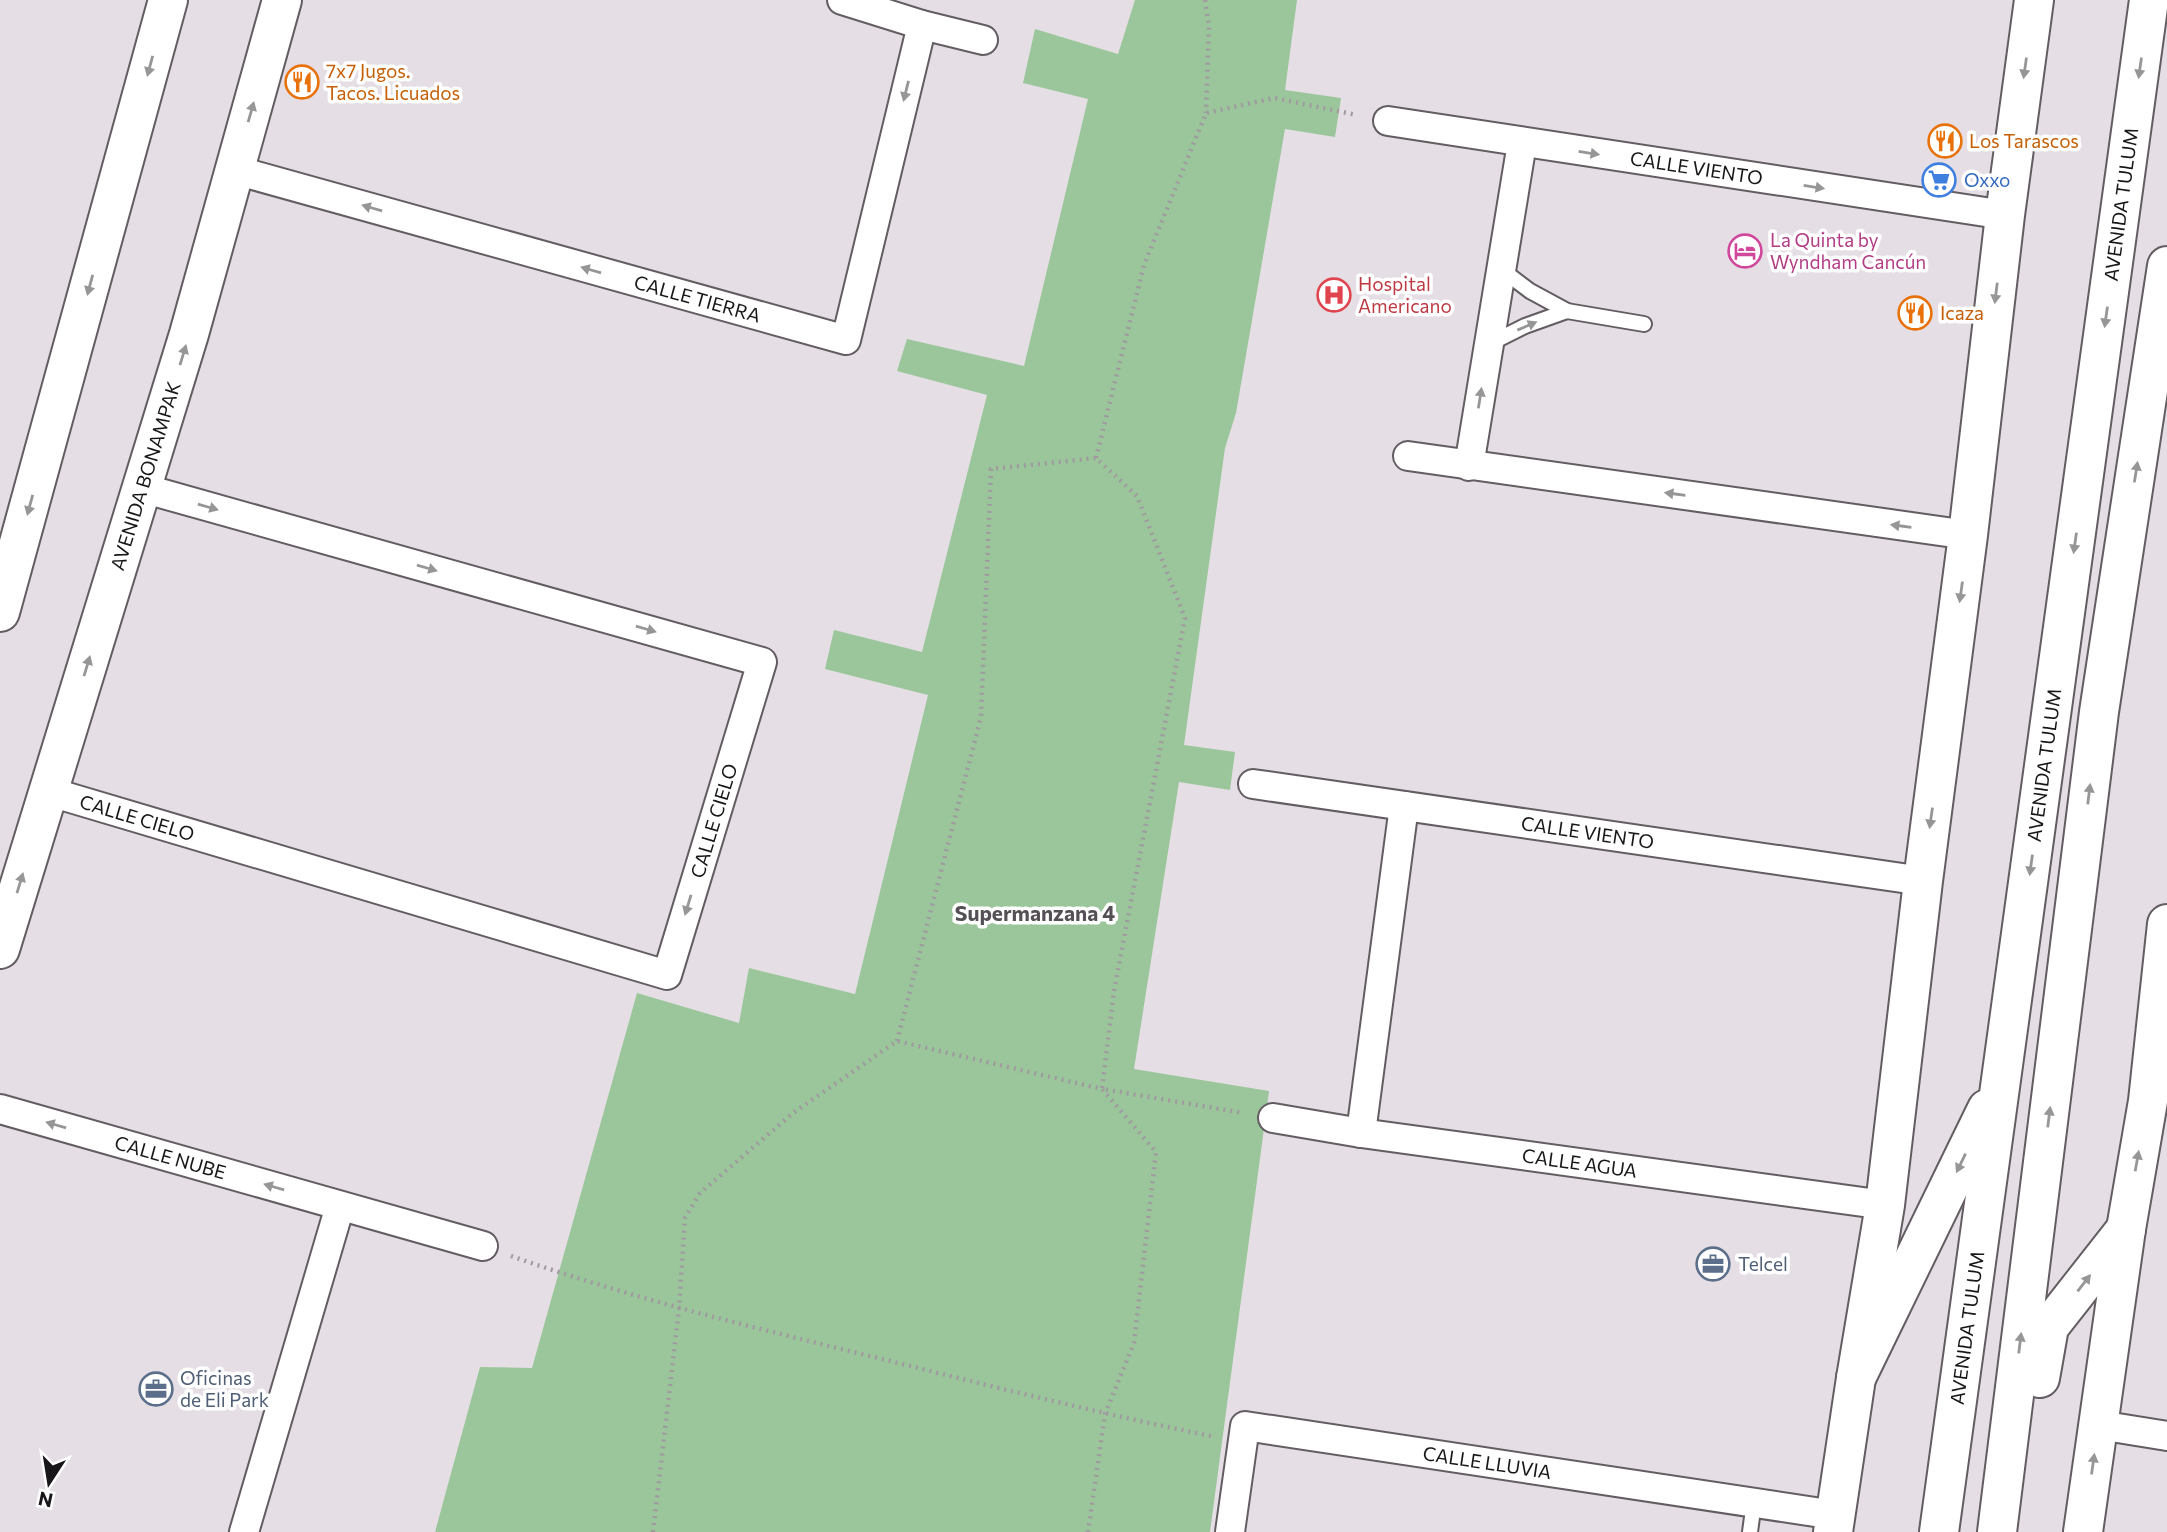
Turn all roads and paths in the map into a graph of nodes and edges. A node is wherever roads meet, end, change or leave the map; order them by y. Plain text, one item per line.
1 (168, 0) edge
2 (282, 0) edge
3 (842, 0) edge
4 (1205, 0) edge
5 (2034, 0) edge
6 (2149, 0) edge
7 (922, 25) junction
8 (983, 40) dead end
9 (1206, 113) junction
10 (1388, 121) joint
11 (1522, 143) junction
12 (235, 170) junction
13 (2005, 215) junction
14 (2167, 266) edge
15 (1501, 269) junction
16 (1567, 311) junction
17 (1644, 324) dead end
18 (1489, 344) junction
19 (1408, 456) dead end
20 (1096, 458) junction
21 (1469, 466) junction
22 (142, 488) junction
23 (1968, 535) junction
24 (0, 612) edge
25 (1253, 784) dead end
26 (47, 791) junction
27 (1404, 806) junction
28 (1923, 881) junction
29 (2167, 924) edge
30 (0, 948) edge
31 (897, 1041) junction
32 (2001, 1079) junction
33 (1102, 1089) junction
34 (2157, 1102) edge
35 (0, 1109) edge
36 (1273, 1118) joint
37 (1361, 1133) junction
38 (1885, 1205) junction
39 (340, 1206) junction
40 (2126, 1229) junction
41 (483, 1246) joint
42 (679, 1309) junction
43 (1856, 1378) junction
44 (1105, 1414) junction
45 (2099, 1425) junction
46 (2167, 1436) edge
47 (1242, 1443) junction
48 (1754, 1502) junction
49 (1834, 1524) edge
50 (244, 1532) edge
51 (653, 1532) edge
52 (1088, 1532) edge
53 (1230, 1532) edge
54 (1750, 1532) edge
55 (1939, 1532) edge
56 (1997, 1532) edge
57 (2012, 1532) edge
58 (2083, 1532) edge

1 -> 24 main road
12 -> 2 main road, AVENIDA BONAMPAK
3 - 7 street
4 - 9 path
5 -> 13 main road
6 -> 32 main road, AVENIDA TULUM
7 - 8 street
7 -> 12 street, CALLE TIERRA
9 - 10 path
9 - 20 path
10 - 11 street, CALLE VIENTO
11 -> 13 street, CALLE VIENTO
11 - 15 street
22 -> 12 main road, AVENIDA BONAMPAK
13 -> 23 main road
56 -> 14 main road
15 - 16 lane
15 - 18 street
16 - 17 lane
18 -> 16 lane
21 -> 18 street
19 - 21 street
20 - 31 path
20 - 33 path
23 -> 21 street
26 -> 22 main road, AVENIDA BONAMPAK
22 -> 26 street, CALLE CIELO
23 -> 28 main road
25 - 27 street, CALLE VIENTO
30 -> 26 main road, AVENIDA BONAMPAK
27 - 28 street, CALLE VIENTO
27 - 37 street
28 - 38 main road
29 - 34 main road
31 - 33 path
31 - 42 path
32 -> 43 main road
32 - 55 main road, AVENIDA TULUM
33 - 36 path
33 - 44 path
40 -> 34 main road
39 -> 35 street, CALLE NUBE
36 - 37 street, CALLE AGUA
37 - 38 street, CALLE AGUA
38 - 43 main road
39 - 41 street, CALLE NUBE
39 - 50 street
40 - 45 main road
57 -> 40 main road
41 - 42 path
42 - 44 path
42 - 51 path
43 - 49 main road
44 - 47 path
44 - 52 path
45 - 46 street
58 -> 45 main road
47 - 48 street, CALLE LLUVIA
47 - 53 street
48 - 49 street, CALLE LLUVIA
48 - 54 lane

